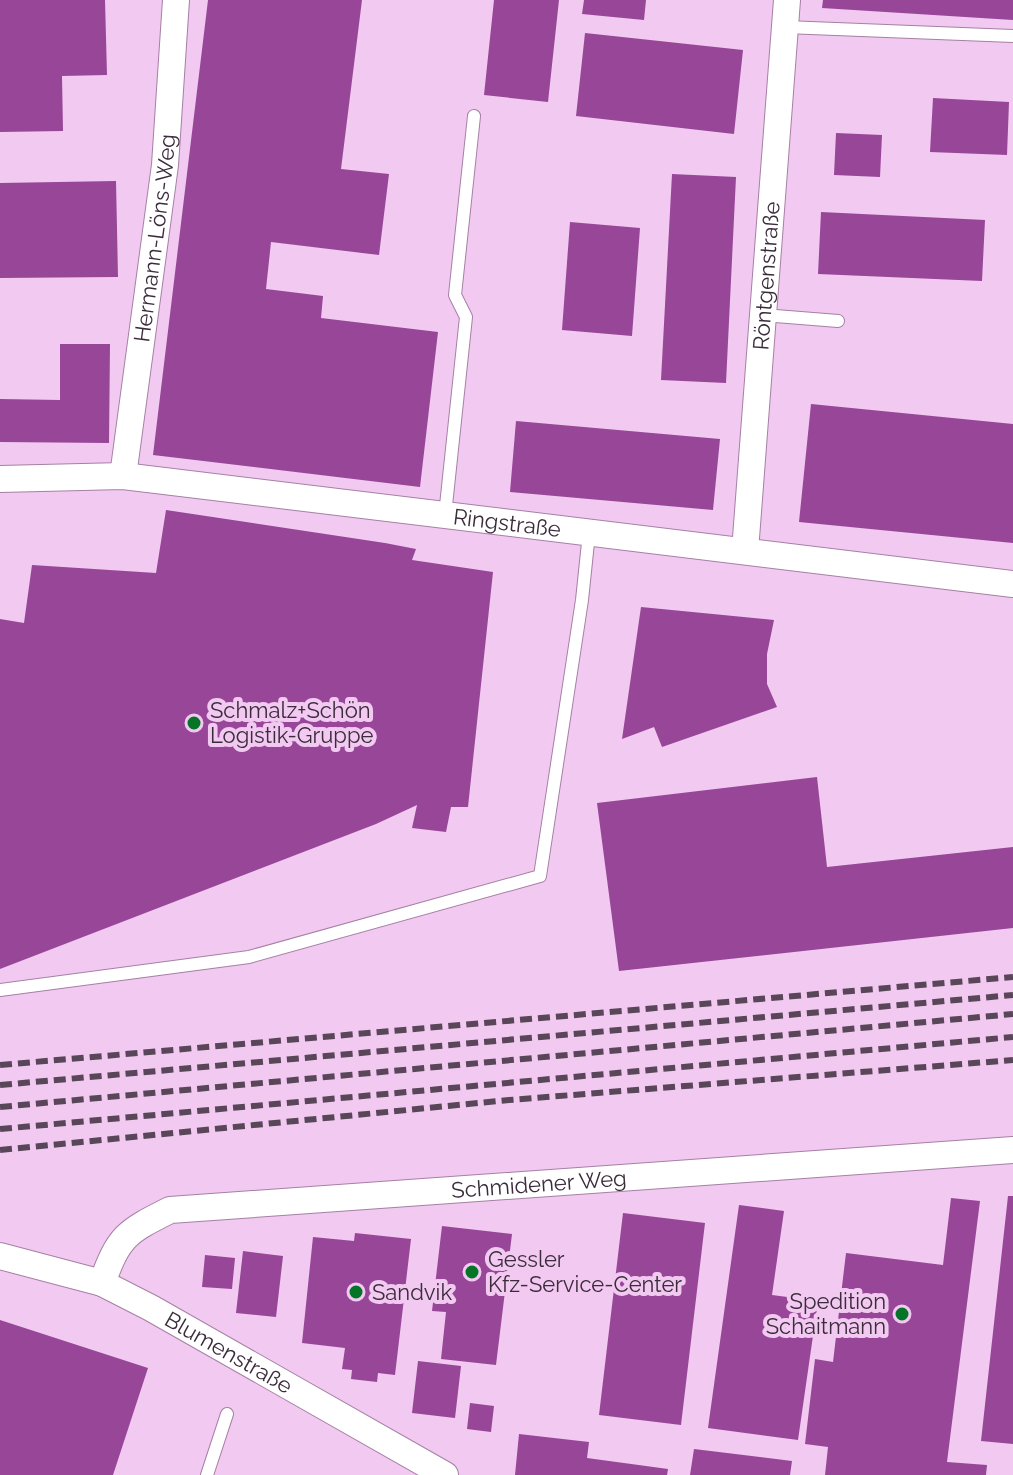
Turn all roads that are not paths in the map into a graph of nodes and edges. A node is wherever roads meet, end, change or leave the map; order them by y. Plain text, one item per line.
1 (176, 0) edge
2 (787, 0) edge
3 (785, 27) junction
4 (1013, 36) edge
5 (474, 116) dead end
6 (763, 315) junction
7 (838, 321) dead end
8 (123, 476) junction
9 (0, 479) edge
10 (445, 515) junction
11 (589, 533) junction
12 (745, 551) junction
13 (1013, 584) edge
14 (0, 990) edge
15 (1013, 1150) edge
16 (0, 1256) edge
17 (102, 1283) junction
18 (227, 1414) dead end
19 (207, 1475) edge
20 (445, 1475) edge

1 - 8 street, Hermann-Löns-Weg
2 - 3 street, Röntgenstraße
3 - 4 lane
3 - 6 street, Röntgenstraße
5 - 10 lane
6 - 7 lane
6 - 12 street, Röntgenstraße
8 - 9 street, Ringstraße
8 - 10 street, Ringstraße
10 - 11 street, Ringstraße
11 - 12 street, Ringstraße
11 - 14 lane
12 - 13 street, Ringstraße
15 - 17 street, Schmidener Weg
16 - 17 street, Blumenstraße
17 - 20 street, Blumenstraße
18 - 19 lane

